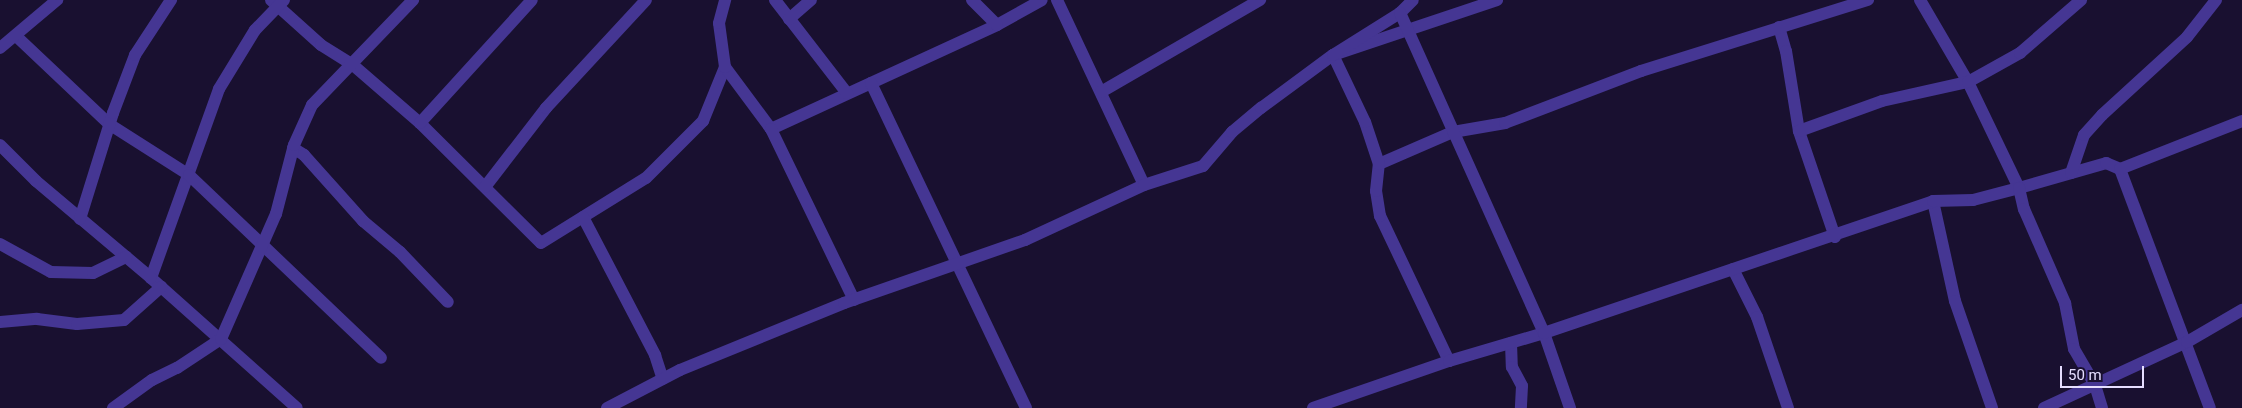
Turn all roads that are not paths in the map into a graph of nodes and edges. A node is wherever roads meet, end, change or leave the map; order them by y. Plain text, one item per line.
1 (57, 0) edge
2 (171, 0) edge
3 (413, 0) edge
4 (532, 0) edge
5 (646, 0) edge
6 (725, 0) edge
7 (775, 0) edge
8 (811, 0) edge
9 (972, 0) edge
10 (1042, 0) edge
11 (1058, 0) edge
12 (1260, 0) edge
13 (1413, 0) edge
14 (1497, 0) edge
15 (1868, 0) edge
16 (1920, 0) edge
17 (2081, 0) edge
18 (2216, 0) edge
19 (277, 2) edge
20 (1400, 13) junction
21 (789, 19) junction
22 (997, 25) junction
23 (1779, 28) junction
24 (1408, 30) junction
25 (16, 36) junction
26 (0, 48) edge
27 (1334, 55) junction
28 (353, 65) junction
29 (725, 67) junction
30 (1968, 82) junction
31 (871, 83) junction
32 (1101, 92) junction
33 (847, 94) junction
34 (2242, 121) edge
35 (420, 122) junction
36 (109, 124) junction
37 (772, 129) junction
38 (1798, 131) junction
39 (1453, 132) junction
40 (0, 145) edge
41 (293, 148) junction
42 (1379, 164) junction
43 (2120, 169) junction
44 (2071, 173) junction
45 (190, 176) junction
46 (1144, 186) junction
47 (485, 187) junction
48 (2018, 188) junction
49 (1933, 201) junction
50 (583, 217) junction
51 (80, 218) junction
52 (1835, 236) junction
53 (0, 244) edge
54 (263, 246) junction
55 (126, 257) junction
56 (958, 266) junction
57 (1733, 268) junction
58 (151, 278) junction
59 (162, 287) junction
60 (854, 300) junction
61 (448, 302) dead end
62 (2242, 310) edge
63 (0, 322) edge
64 (1544, 333) junction
65 (221, 339) junction
66 (2187, 342) junction
67 (1510, 343) junction
68 (381, 358) dead end
69 (1449, 361) junction
70 (663, 379) junction
71 (2095, 385) junction
72 (113, 408) edge
73 (297, 408) edge
74 (607, 408) edge
75 (1026, 408) edge
76 (1314, 408) edge
77 (1521, 408) edge
78 (1570, 408) edge
79 (1788, 408) edge
80 (1992, 408) edge
81 (2044, 408) edge
82 (2102, 408) edge
83 (2210, 408) edge

1 - 25 street
2 - 36 street
3 - 28 street
4 - 35 street
5 - 47 street
6 - 29 street
7 - 21 street
8 - 21 street
9 - 22 street
10 - 22 street
11 - 32 street
12 - 32 street
13 - 20 street
14 - 24 street
15 - 23 street
16 - 30 street
17 - 30 street
18 - 44 street
19 - 28 street
19 - 45 street
20 - 24 street
20 - 27 street
21 - 33 street
22 - 31 street
23 - 38 street
23 - 39 street
24 - 27 street
24 - 39 street
25 - 26 street
25 - 36 street
27 - 42 street
27 - 46 street
28 - 35 street
28 - 41 street
29 - 37 street
29 - 50 street
30 - 38 street
30 - 48 street
31 - 33 street
31 - 56 street
32 - 46 street
33 - 37 street
34 - 43 street
35 - 47 street
36 - 45 street
36 - 51 street
37 - 60 street
38 - 52 street
39 - 42 street
39 - 64 street
40 - 51 street
41 - 54 street
41 - 61 street
42 - 69 street
43 - 44 street
43 - 66 street
44 - 48 street
45 - 54 street
45 - 58 street
46 - 56 street
47 - 50 street
48 - 49 street
48 - 71 street
49 - 52 street
49 - 80 street
50 - 70 street
51 - 55 street
52 - 57 street
53 - 55 street
54 - 65 street
54 - 68 street
55 - 58 street
56 - 60 street
56 - 75 street
57 - 64 street
57 - 79 street
58 - 59 street
59 - 63 street
59 - 65 street
60 - 70 street
62 - 66 street
64 - 67 street
64 - 78 street
65 - 72 street
65 - 73 street
66 - 71 street
66 - 83 street
67 - 69 street
67 - 77 street
69 - 76 street
70 - 74 street
71 - 81 street
71 - 82 street

